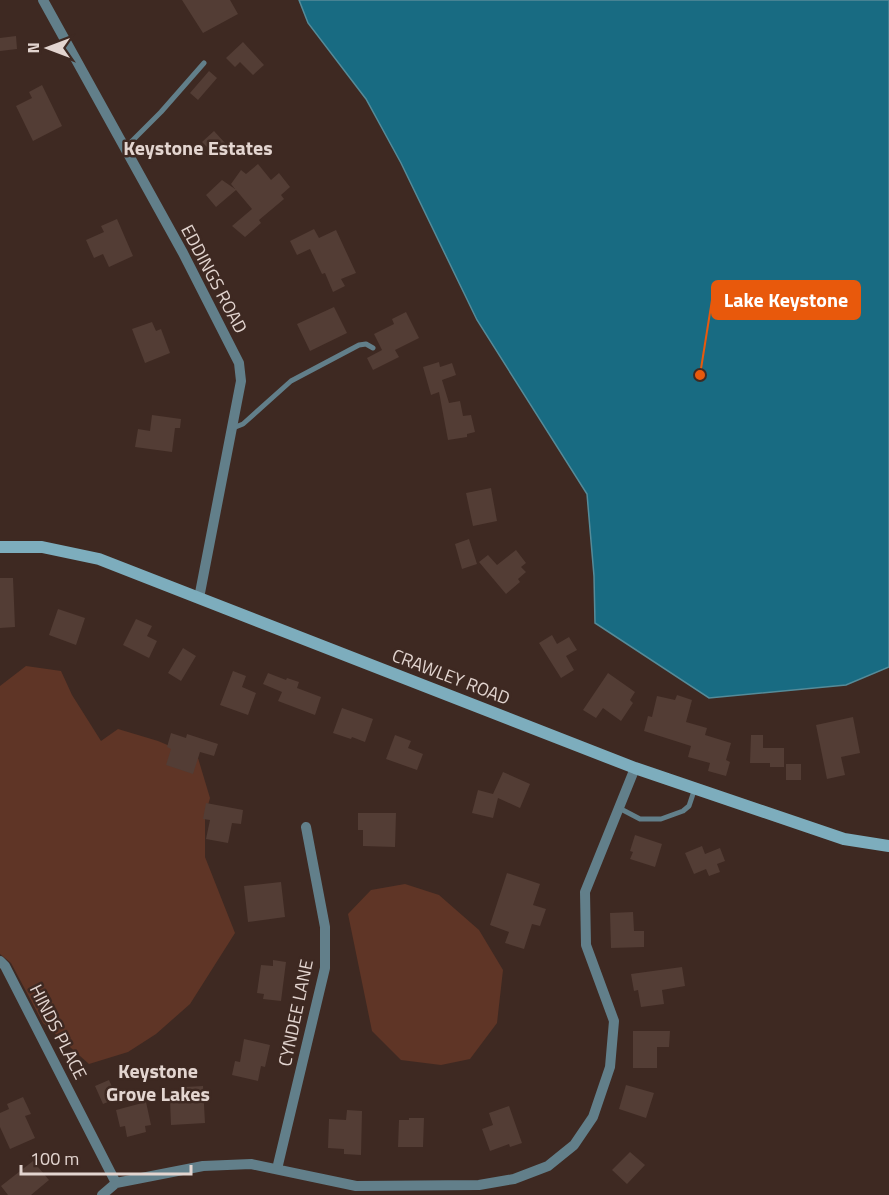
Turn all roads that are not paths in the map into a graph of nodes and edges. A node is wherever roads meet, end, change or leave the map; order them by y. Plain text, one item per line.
1 (43, 0) edge
2 (204, 63) dead end
3 (125, 148) junction
4 (373, 348) dead end
5 (232, 428) junction
6 (0, 547) edge
7 (200, 598) junction
8 (635, 768) junction
9 (695, 788) junction
10 (619, 808) junction
11 (306, 826) dead end
12 (889, 846) edge
13 (0, 961) edge
14 (277, 1169) junction
15 (116, 1184) junction
16 (102, 1195) edge

1 - 3 street, EDDINGS ROAD
2 - 3 lane
3 - 5 street, EDDINGS ROAD
4 - 5 lane
5 - 7 street, EDDINGS ROAD
6 - 7 street, CRAWLEY ROAD
7 - 8 street, CRAWLEY ROAD
8 - 9 street, CRAWLEY ROAD
8 - 10 street
9 - 10 lane
9 - 12 street, CRAWLEY ROAD
10 - 14 street
11 - 14 street, CYNDEE LANE
13 - 15 street, HINDS PLACE
14 - 15 street
15 - 16 street

